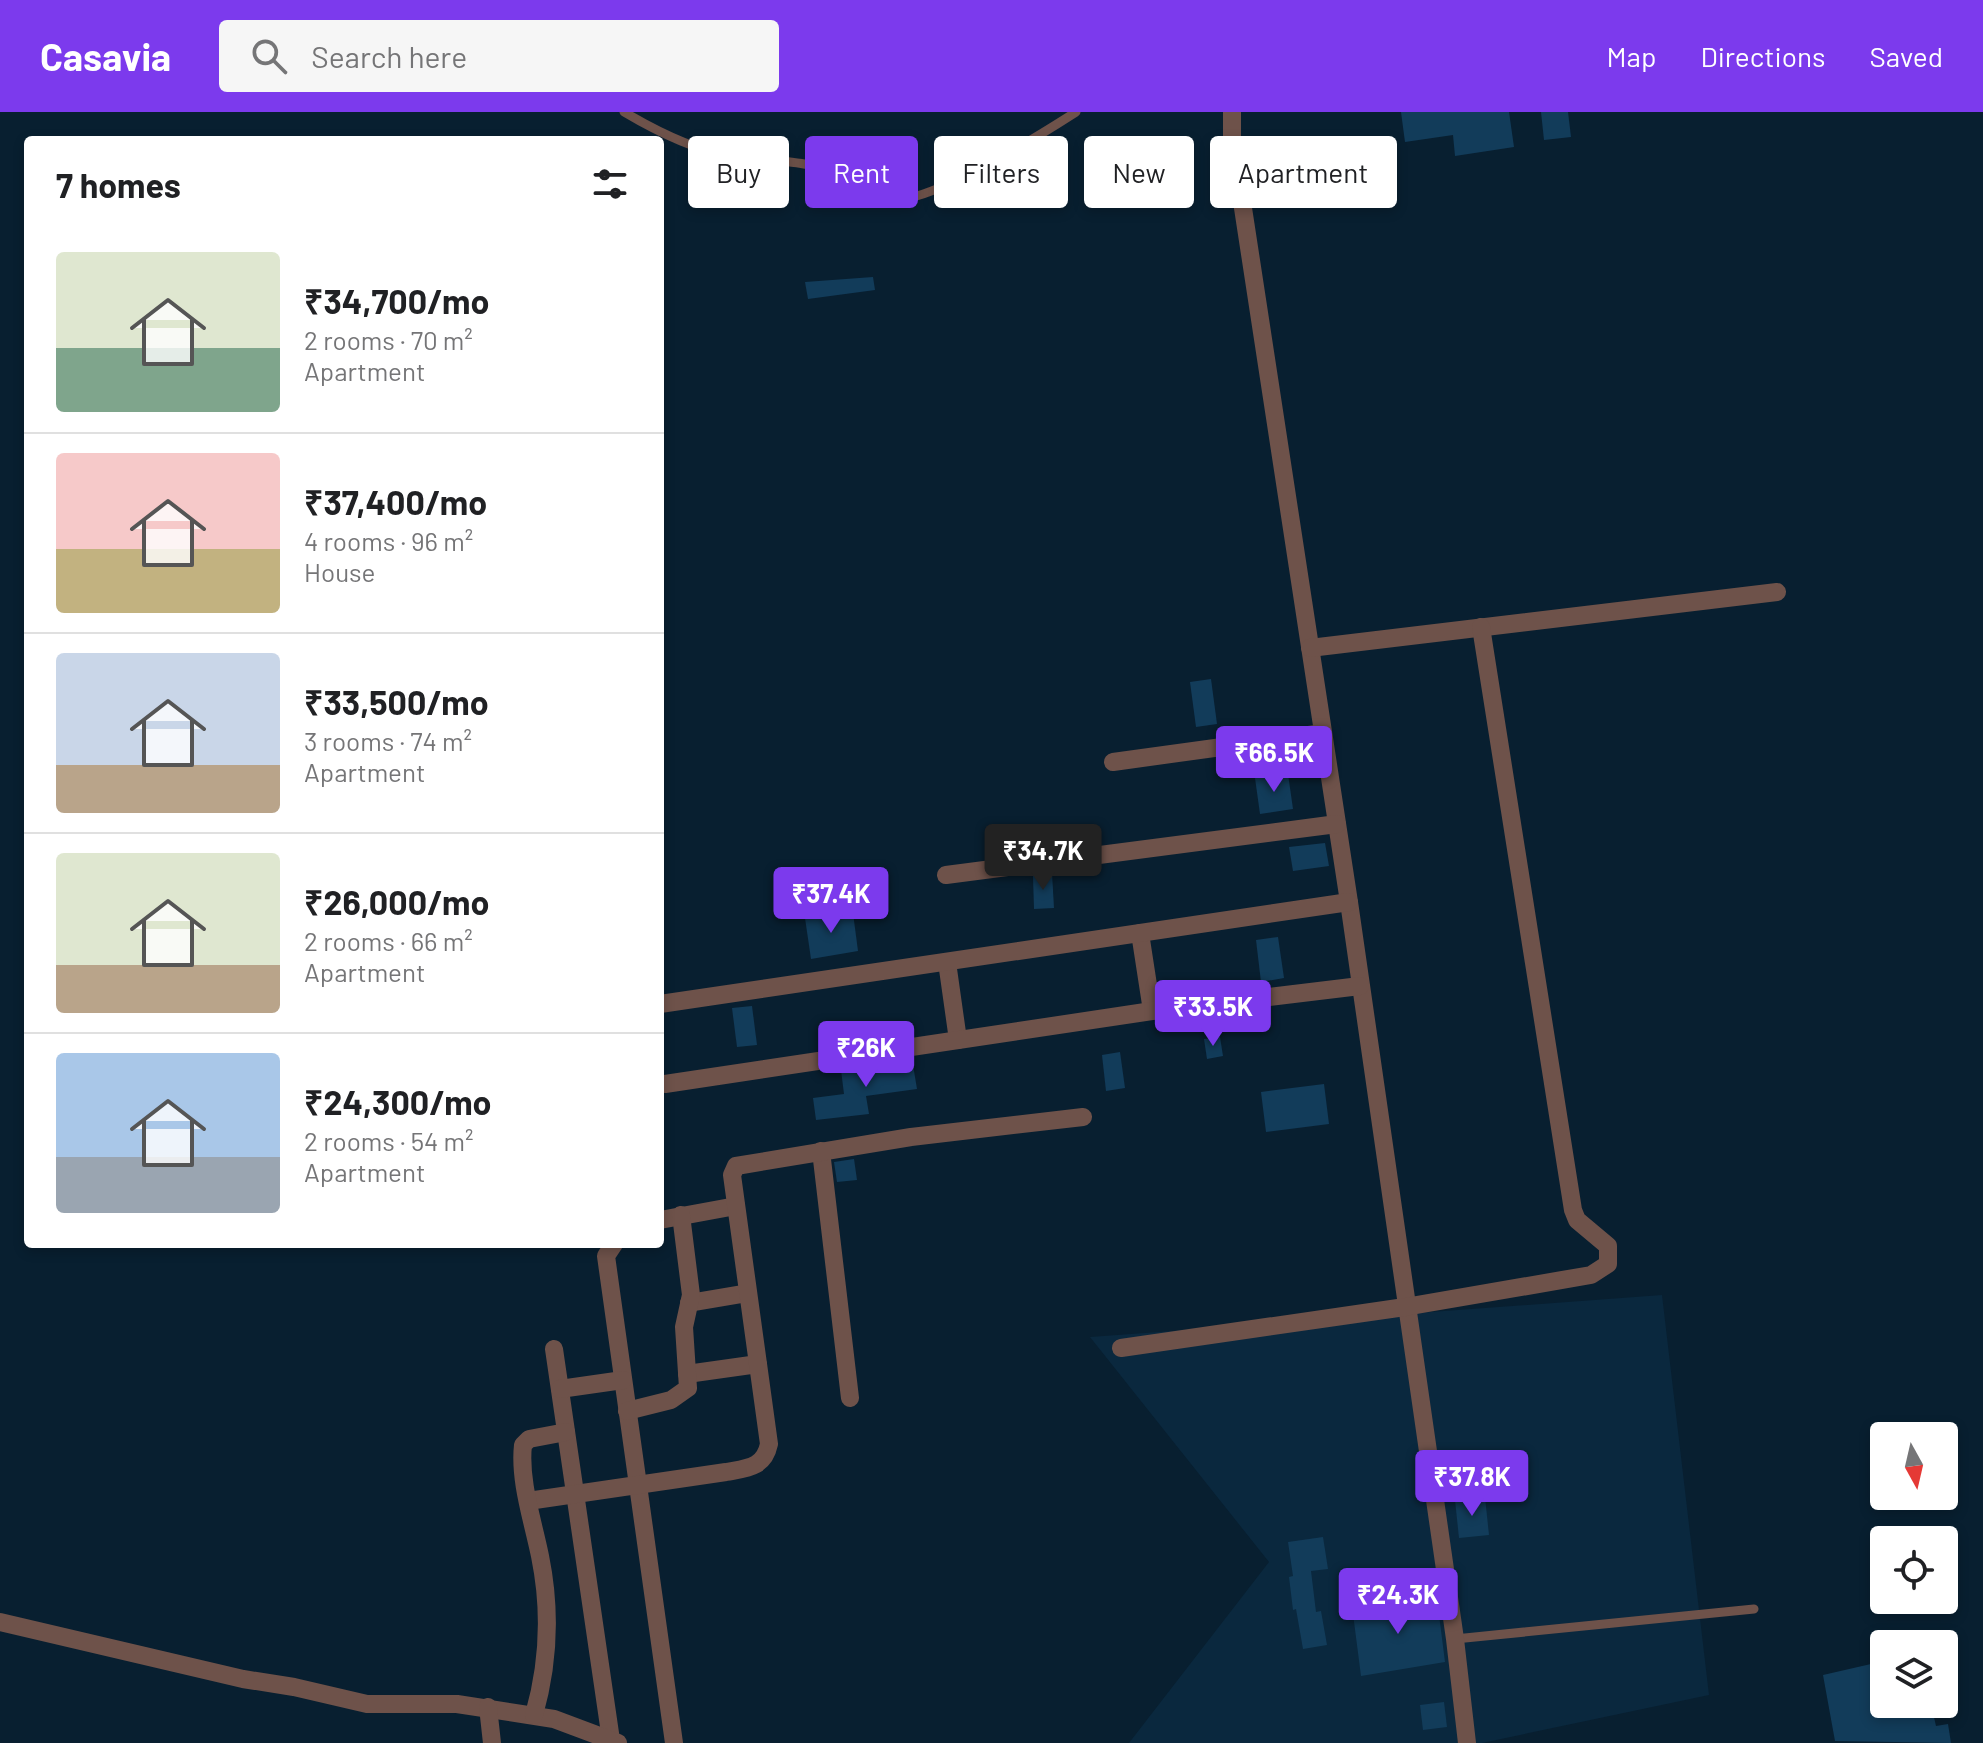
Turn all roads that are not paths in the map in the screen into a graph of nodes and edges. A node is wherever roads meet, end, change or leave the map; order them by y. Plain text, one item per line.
1 (624, 112) edge
2 (1076, 112) edge
3 (1232, 112) edge
4 (1777, 592) dead end
5 (1481, 627) junction
6 (1310, 648) junction
7 (1323, 733) junction
8 (1113, 762) dead end
9 (1337, 824) junction
10 (946, 875) dead end
11 (1349, 902) junction
12 (1140, 933) junction
13 (947, 962) junction
14 (1360, 986) junction
15 (664, 1003) edge
16 (1152, 1011) junction
17 (958, 1040) junction
18 (665, 1084) dead end
19 (1083, 1117) dead end
20 (821, 1151) junction
21 (736, 1206) junction
22 (681, 1215) junction
23 (664, 1219) edge
24 (609, 1248) edge
25 (748, 1293) junction
26 (689, 1303) junction
27 (1405, 1307) junction
28 (1121, 1348) dead end
29 (554, 1349) dead end
30 (758, 1364) junction
31 (687, 1374) junction
32 (623, 1380) junction
33 (560, 1389) junction
34 (850, 1398) dead end
35 (627, 1411) junction
36 (566, 1432) junction
37 (637, 1485) junction
38 (576, 1495) junction
39 (528, 1501) junction
40 (1754, 1609) dead end
41 (0, 1622) edge
42 (1455, 1639) junction
43 (488, 1707) junction
44 (534, 1715) junction
45 (615, 1742) edge
46 (492, 1743) edge
47 (674, 1743) edge
48 (1467, 1743) edge

1 - 2 lane
3 - 6 street
4 - 5 street
5 - 6 street
5 - 27 street
6 - 7 street
7 - 8 street
7 - 9 street
9 - 10 street
9 - 11 street
11 - 12 street
11 - 14 street
12 - 13 street
12 - 16 street
13 - 15 street
13 - 17 street
14 - 16 street
14 - 27 street
16 - 17 street
17 - 18 street
19 - 20 street
20 - 21 street
20 - 34 street
21 - 22 street
21 - 25 street
22 - 23 street
22 - 26 street
24 - 32 street
25 - 26 street
25 - 30 street
26 - 31 street
27 - 28 street
27 - 42 street
29 - 33 street
30 - 31 street
30 - 37 street
31 - 35 street
32 - 33 street
32 - 35 street
33 - 36 street
35 - 37 street
36 - 38 street
36 - 39 street
37 - 38 street
37 - 47 street
38 - 39 street
38 - 45 street
39 - 44 street
40 - 42 lane
41 - 43 street
42 - 48 street
43 - 44 street
43 - 46 street
44 - 45 street

